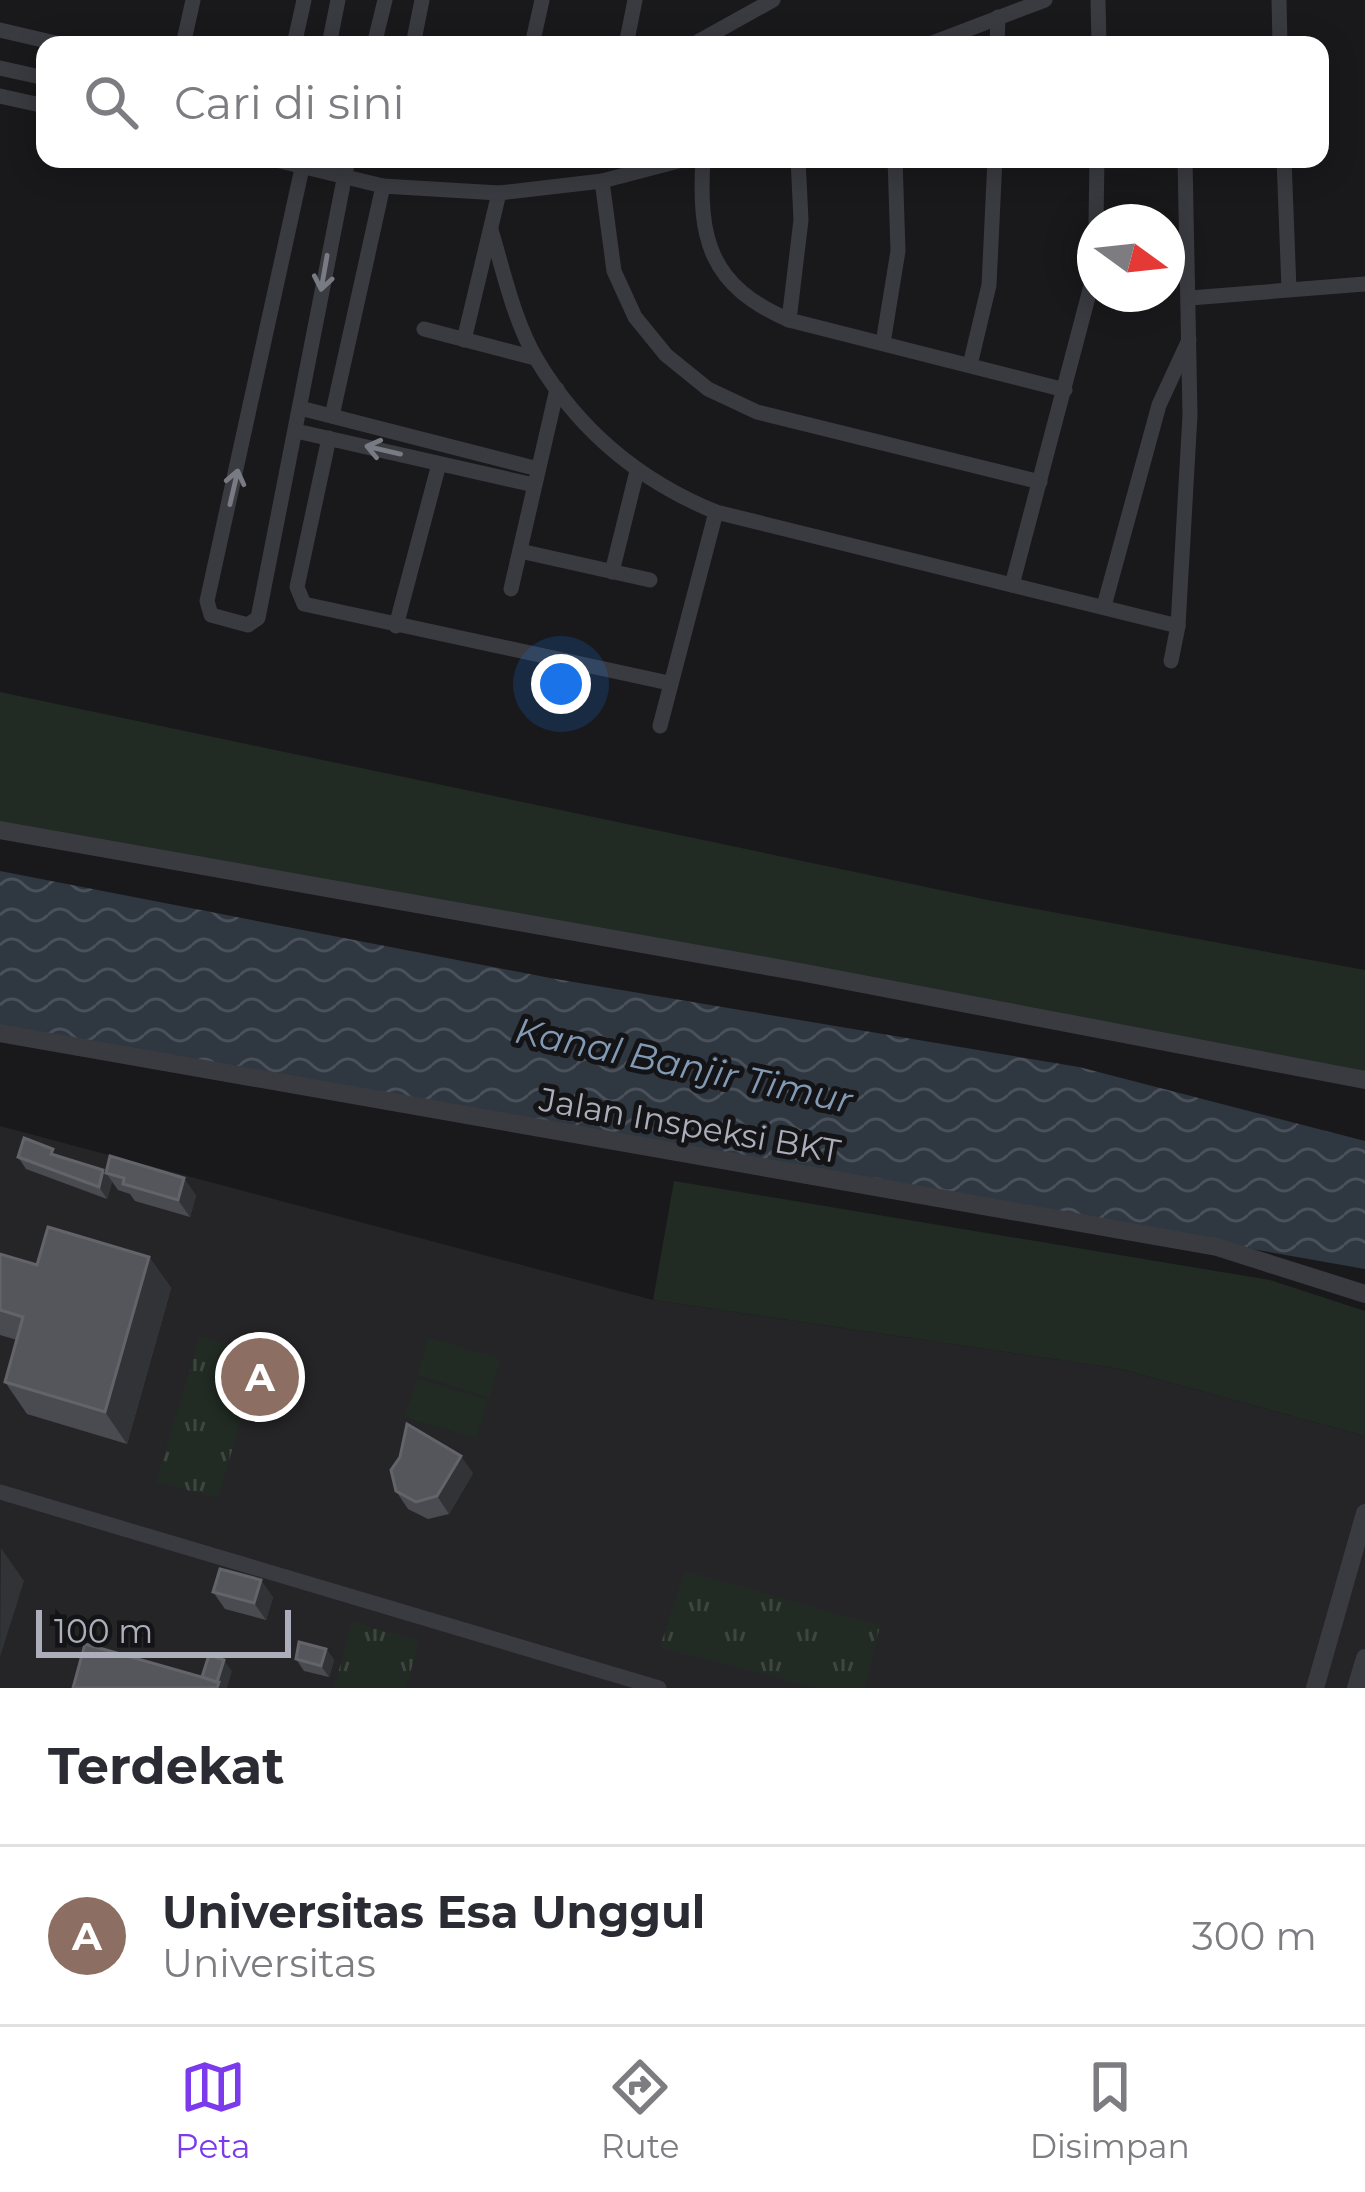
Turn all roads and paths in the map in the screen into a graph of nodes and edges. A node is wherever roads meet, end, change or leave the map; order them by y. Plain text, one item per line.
1 (193, 0) edge
2 (304, 0) edge
3 (338, 0) edge
4 (385, 0) edge
5 (422, 0) edge
6 (542, 0) edge
7 (635, 0) edge
8 (773, 0) edge
9 (1045, 0) edge
10 (1098, 0) edge
11 (1279, 0) edge
12 (747, 7) edge
13 (998, 17) junction
14 (0, 30) edge
15 (185, 36) edge
16 (296, 36) edge
17 (331, 36) edge
18 (376, 36) edge
19 (415, 36) edge
20 (534, 36) edge
21 (628, 36) edge
22 (705, 36) edge
23 (950, 36) edge
24 (997, 36) edge
25 (1099, 36) edge
26 (1280, 36) edge
27 (36, 38) edge
28 (0, 68) edge
29 (36, 76) edge
30 (0, 96) edge
31 (36, 104) edge
32 (303, 168) edge
33 (319, 168) edge
34 (346, 168) edge
35 (652, 168) edge
36 (702, 168) edge
37 (799, 168) edge
38 (896, 168) edge
39 (995, 168) edge
40 (1097, 168) edge
41 (1185, 168) edge
42 (1285, 168) edge
43 (345, 177) junction
44 (602, 181) junction
45 (383, 186) junction
46 (499, 193) junction
47 (1096, 204) edge
48 (491, 230) junction
49 (1365, 284) edge
50 (1289, 289) junction
51 (1190, 298) junction
52 (1084, 312) edge
53 (789, 320) junction
54 (424, 328) dead end
55 (1190, 338) junction
56 (464, 340) junction
57 (883, 343) junction
58 (536, 358) junction
59 (970, 365) junction
60 (557, 388) junction
61 (1065, 390) junction
62 (300, 408) junction
63 (339, 418) junction
64 (296, 431) junction
65 (335, 439) junction
66 (439, 464) junction
67 (637, 471) junction
68 (536, 477) junction
69 (1040, 482) junction
70 (716, 512) junction
71 (520, 551) junction
72 (612, 572) junction
73 (650, 580) dead end
74 (1012, 585) junction
75 (511, 589) dead end
76 (1104, 606) junction
77 (396, 626) junction
78 (1178, 626) junction
79 (1171, 661) dead end
80 (669, 683) junction
81 (660, 726) dead end
82 (0, 830) edge
83 (0, 1033) edge
84 (1365, 1080) edge
85 (1365, 1294) edge
86 (0, 1492) edge
87 (1365, 1513) edge
88 (1365, 1658) edge
89 (659, 1688) edge
90 (1315, 1688) edge
91 (1356, 1688) edge

1 - 15 street
2 - 16 street
3 - 17 street
4 - 18 street
5 - 19 street
6 - 20 street
7 - 21 street
8 - 12 street
9 - 13 street
10 - 25 street
11 - 26 street
12 - 22 street
13 - 23 street
13 - 24 street
14 - 27 street
28 - 29 street
30 - 31 street
64 -> 32 street
33 - 43 street
34 - 43 street
35 - 44 street
36 - 53 street
37 - 53 street
38 - 57 street
39 - 59 street
40 - 47 street
41 - 51 street
42 - 50 street
43 - 45 street
43 -> 62 street
44 - 46 street
44 - 69 street
45 - 46 street
45 - 63 street
46 - 48 street
48 - 56 street
48 - 58 street
49 - 50 street
50 - 51 street
51 - 55 street
52 - 61 street
53 - 57 street
54 - 56 street
55 - 76 street
55 - 78 street
56 - 58 street
57 - 59 street
58 - 60 street
59 - 61 street
60 - 67 street
60 - 68 street
61 - 69 street
62 - 63 street
62 - 64 street
63 - 65 street
63 - 68 street
64 - 65 street
66 -> 65 street
65 - 77 street
66 - 68 street
66 - 77 street
67 - 70 street
67 - 72 street
68 - 71 street
69 - 74 street
70 - 74 street
70 - 80 street
71 - 72 street
71 - 75 street
72 - 73 street
74 - 76 street
76 - 78 street
77 - 80 street
78 - 79 street
80 - 81 street
82 - 84 street
83 - 85 street, Jalan Inspeksi BKT
86 - 89 street
87 - 90 street
88 - 91 street

